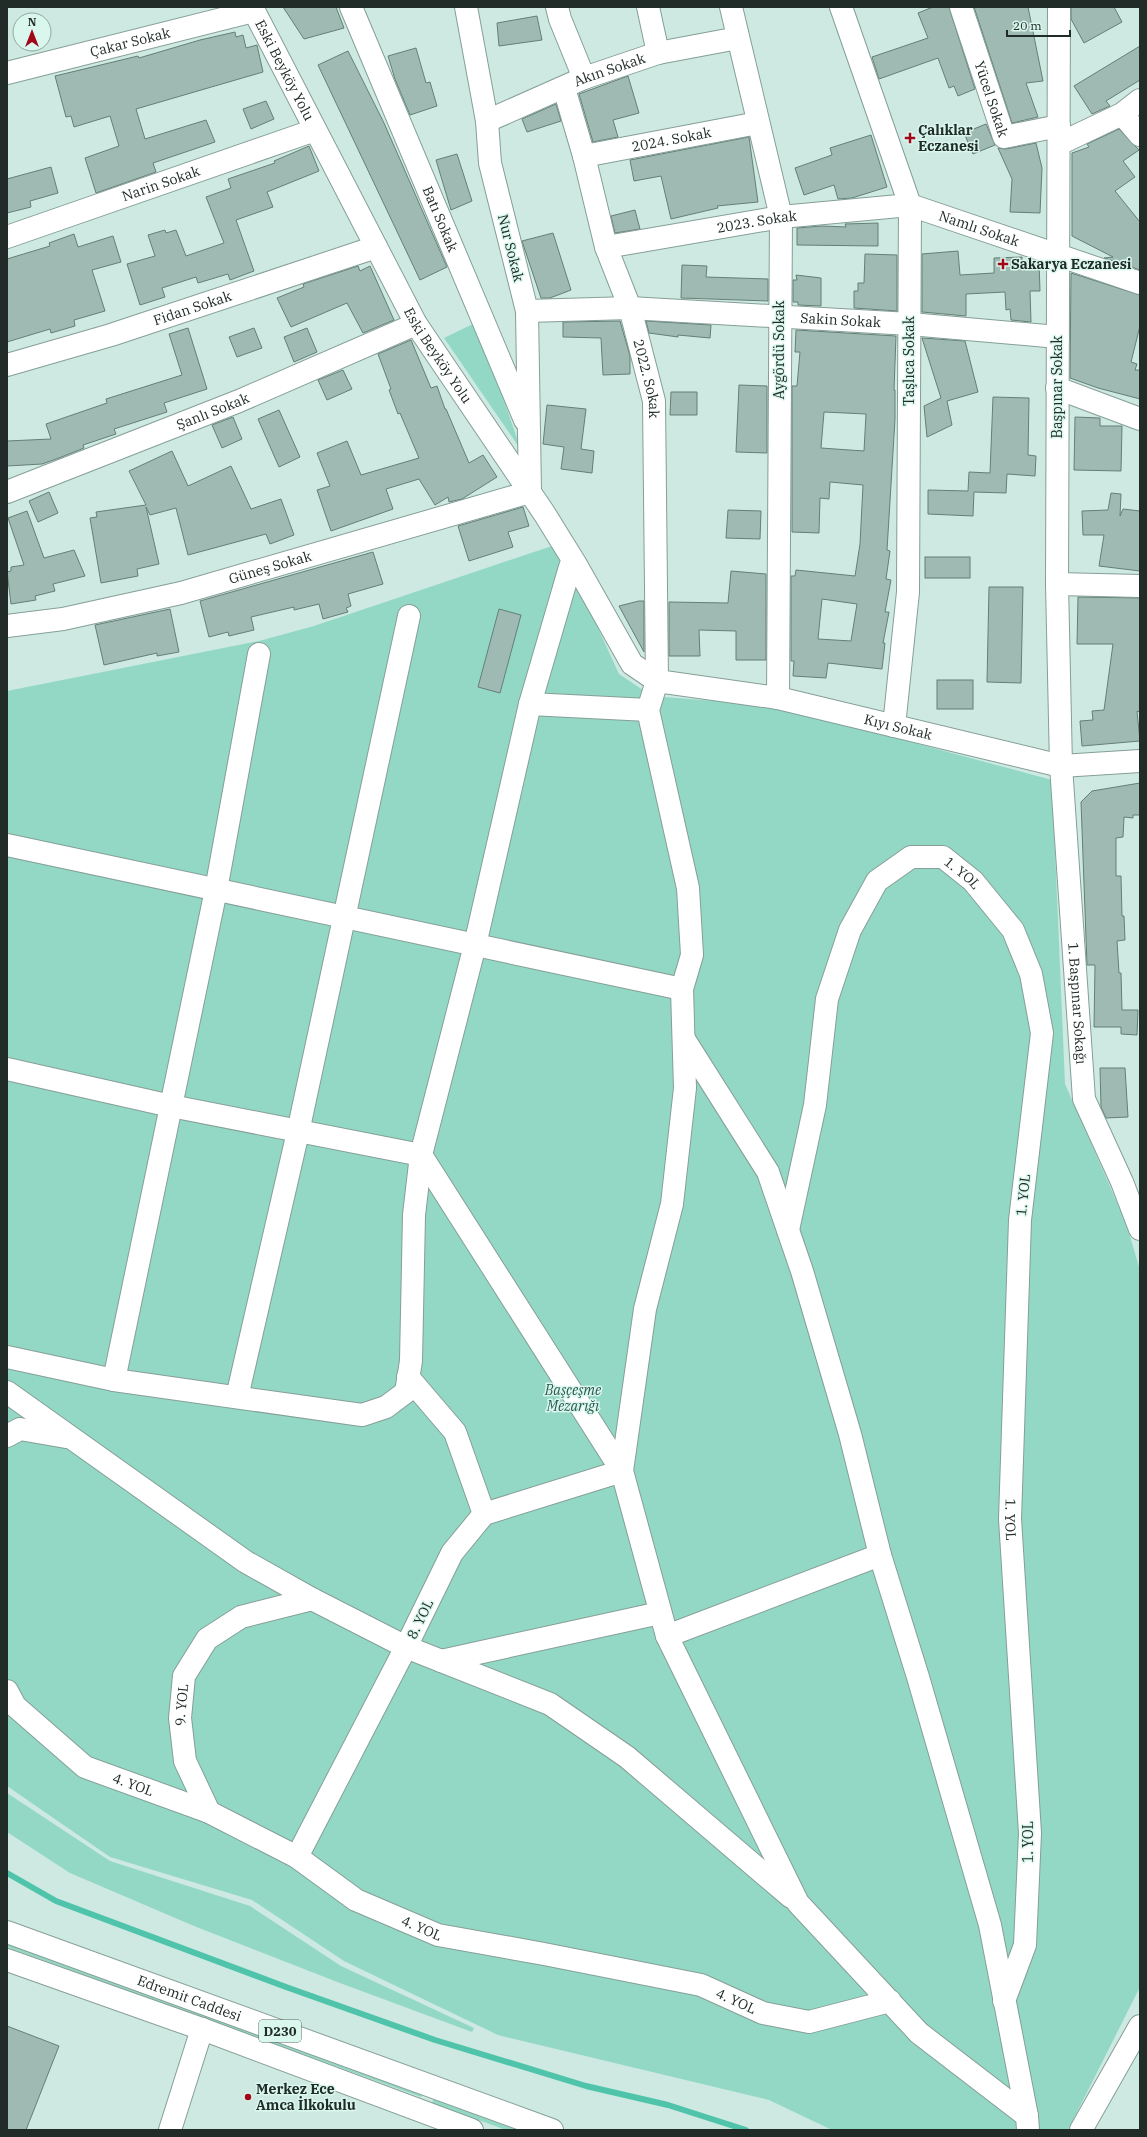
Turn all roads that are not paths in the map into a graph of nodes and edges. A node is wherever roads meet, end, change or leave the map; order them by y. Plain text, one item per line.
1 (351, 7) edge
2 (466, 7) edge
3 (557, 7) edge
4 (648, 7) edge
5 (731, 7) edge
6 (841, 7) edge
7 (961, 7) edge
8 (1059, 7) edge
9 (253, 9) edge
10 (738, 38) junction
11 (658, 53) junction
12 (7, 73) edge
13 (584, 78) junction
14 (564, 88) junction
15 (1140, 100) edge
16 (1122, 114) junction
17 (487, 121) junction
18 (758, 123) junction
19 (315, 130) junction
20 (1059, 135) junction
21 (1140, 135) edge
22 (584, 156) junction
23 (910, 205) junction
24 (781, 217) junction
25 (7, 237) edge
26 (376, 247) junction
27 (606, 247) junction
28 (1058, 255) junction
29 (1140, 282) edge
30 (630, 308) junction
31 (527, 311) junction
32 (779, 317) junction
33 (416, 324) junction
34 (910, 324) junction
35 (1058, 337) junction
36 (7, 365) edge
37 (1057, 388) junction
38 (1140, 419) edge
39 (529, 431) junction
40 (7, 492) edge
41 (530, 492) junction
42 (570, 567) dead end
43 (1056, 584) junction
44 (1140, 586) edge
45 (409, 616) dead end
46 (7, 626) edge
47 (259, 654) dead end
48 (656, 681) junction
49 (778, 698) junction
50 (530, 704) junction
51 (648, 710) junction
52 (894, 726) junction
53 (1140, 761) edge
54 (1061, 766) junction
55 (7, 845) edge
56 (216, 890) junction
57 (344, 917) junction
58 (475, 945) junction
59 (682, 989) junction
60 (683, 1039) junction
61 (7, 1069) edge
62 (171, 1106) junction
63 (298, 1132) junction
64 (421, 1156) junction
65 (1140, 1229) edge
66 (788, 1230) junction
67 (7, 1357) edge
68 (408, 1377) junction
69 (114, 1380) junction
70 (7, 1392) edge
71 (237, 1397) junction
72 (7, 1436) edge
73 (71, 1438) junction
74 (622, 1470) junction
75 (484, 1514) junction
76 (880, 1555) junction
77 (312, 1599) junction
78 (660, 1613) junction
79 (667, 1636) junction
80 (406, 1647) junction
81 (441, 1661) junction
82 (7, 1692) edge
83 (209, 1812) junction
84 (297, 1858) junction
85 (798, 1903) junction
86 (7, 1932) edge
87 (7, 1960) edge
88 (890, 2001) junction
89 (1004, 2001) junction
90 (1140, 2026) edge
91 (202, 2029) junction
92 (1027, 2123) edge
93 (170, 2130) edge
94 (472, 2130) edge
95 (552, 2130) edge
96 (1081, 2130) edge

1 - 39 main road, Batı Sokak
2 - 17 main road, Nur Sokak
3 - 13 main road
4 - 11 main road
5 - 10 main road, Aygördü Sokak
6 - 23 main road, Taşlıca Sokak
7 - 20 main road, Yücel Sokak
8 - 20 main road, Başpınar Sokak
9 - 12 main road, Çakar Sokak
9 - 19 main road, Eski Beyköy Yolu
10 - 11 main road, Akın Sokak
10 - 18 main road, Aygördü Sokak
11 - 13 main road, Akın Sokak
13 - 14 main road, Akın Sokak
14 - 17 main road, Akın Sokak
14 - 22 main road, 2022. Sokak
15 - 16 main road
16 - 20 main road
16 - 21 main road
17 - 31 main road, Nur Sokak
18 - 22 main road, 2024. Sokak
18 - 24 main road, Aygördü Sokak
19 - 25 main road, Narin Sokak
19 - 26 main road, Eski Beyköy Yolu
20 - 28 main road, Başpınar Sokak
22 - 27 main road, 2022. Sokak
23 - 24 main road, 2023. Sokak
23 - 28 main road, Namlı Sokak
23 - 34 main road, Taşlıca Sokak
24 - 27 main road, 2023. Sokak
24 - 32 main road, Aygördü Sokak
26 - 33 main road, Eski Beyköy Yolu
26 - 36 main road, Fidan Sokak
27 - 30 main road, 2022. Sokak
28 - 29 main road, Namlı Sokak
28 - 35 main road, Başpınar Sokak
30 - 31 main road, Sakin Sokak
30 - 32 main road, Sakin Sokak
30 - 48 main road, 2022. Sokak
31 - 39 main road, Nur Sokak
32 - 34 main road, Sakin Sokak
32 - 49 main road, Aygördü Sokak
33 - 40 main road, Şanlı Sokak
33 - 41 main road, Eski Beyköy Yolu
34 - 35 main road, Sakin Sokak
34 - 52 main road, Taşlıca Sokak
35 - 37 main road, Başpınar Sokak
37 - 38 main road
37 - 43 main road, Başpınar Sokak
39 - 41 main road, Nur Sokak
41 - 46 main road, Güneş Sokak
41 - 48 main road, Eski Beyköy Yolu
42 - 50 main road
43 - 44 main road
43 - 54 main road, Başpınar Sokak
45 - 57 main road
47 - 56 main road
48 - 49 main road, Kıyı Sokak
48 - 51 main road, 2022. Sokak
49 - 52 main road, Kıyı Sokak
50 - 51 main road
50 - 58 main road
51 - 59 main road
52 - 54 main road, Kıyı Sokak
53 - 54 main road, Kıyı Sokak
54 - 65 main road, 1. Başpınar Sokağı
55 - 56 main road
56 - 57 main road
56 - 62 main road
57 - 58 main road
57 - 63 main road
58 - 59 main road
58 - 64 main road
59 - 60 main road
60 - 66 main road
60 - 74 main road
61 - 62 main road
62 - 63 main road
62 - 69 main road
63 - 64 main road
63 - 71 main road
64 - 68 main road
64 - 74 main road
66 - 76 main road
66 - 89 main road, 1. YOL
67 - 69 main road
68 - 71 main road
68 - 75 main road
69 - 71 main road
70 - 73 main road
72 - 73 main road
73 - 77 main road
74 - 75 main road
74 - 78 main road
75 - 80 main road, 8. YOL
76 - 79 main road
76 - 89 main road
77 - 80 main road
77 - 83 main road, 9. YOL
78 - 79 main road
78 - 81 main road
79 - 85 main road
80 - 81 main road
80 - 84 main road, 8. YOL
81 - 85 main road
82 - 83 main road, 4. YOL
83 - 84 main road, 4. YOL
84 - 88 main road, 4. YOL
85 - 88 main road
86 - 95 main road, Edremit Caddesi / D230
87 - 91 main road, Edremit Caddesi / D230
88 - 92 main road
89 - 92 main road
90 - 96 main road
91 - 93 main road
91 - 94 main road, Edremit Caddesi / D230

